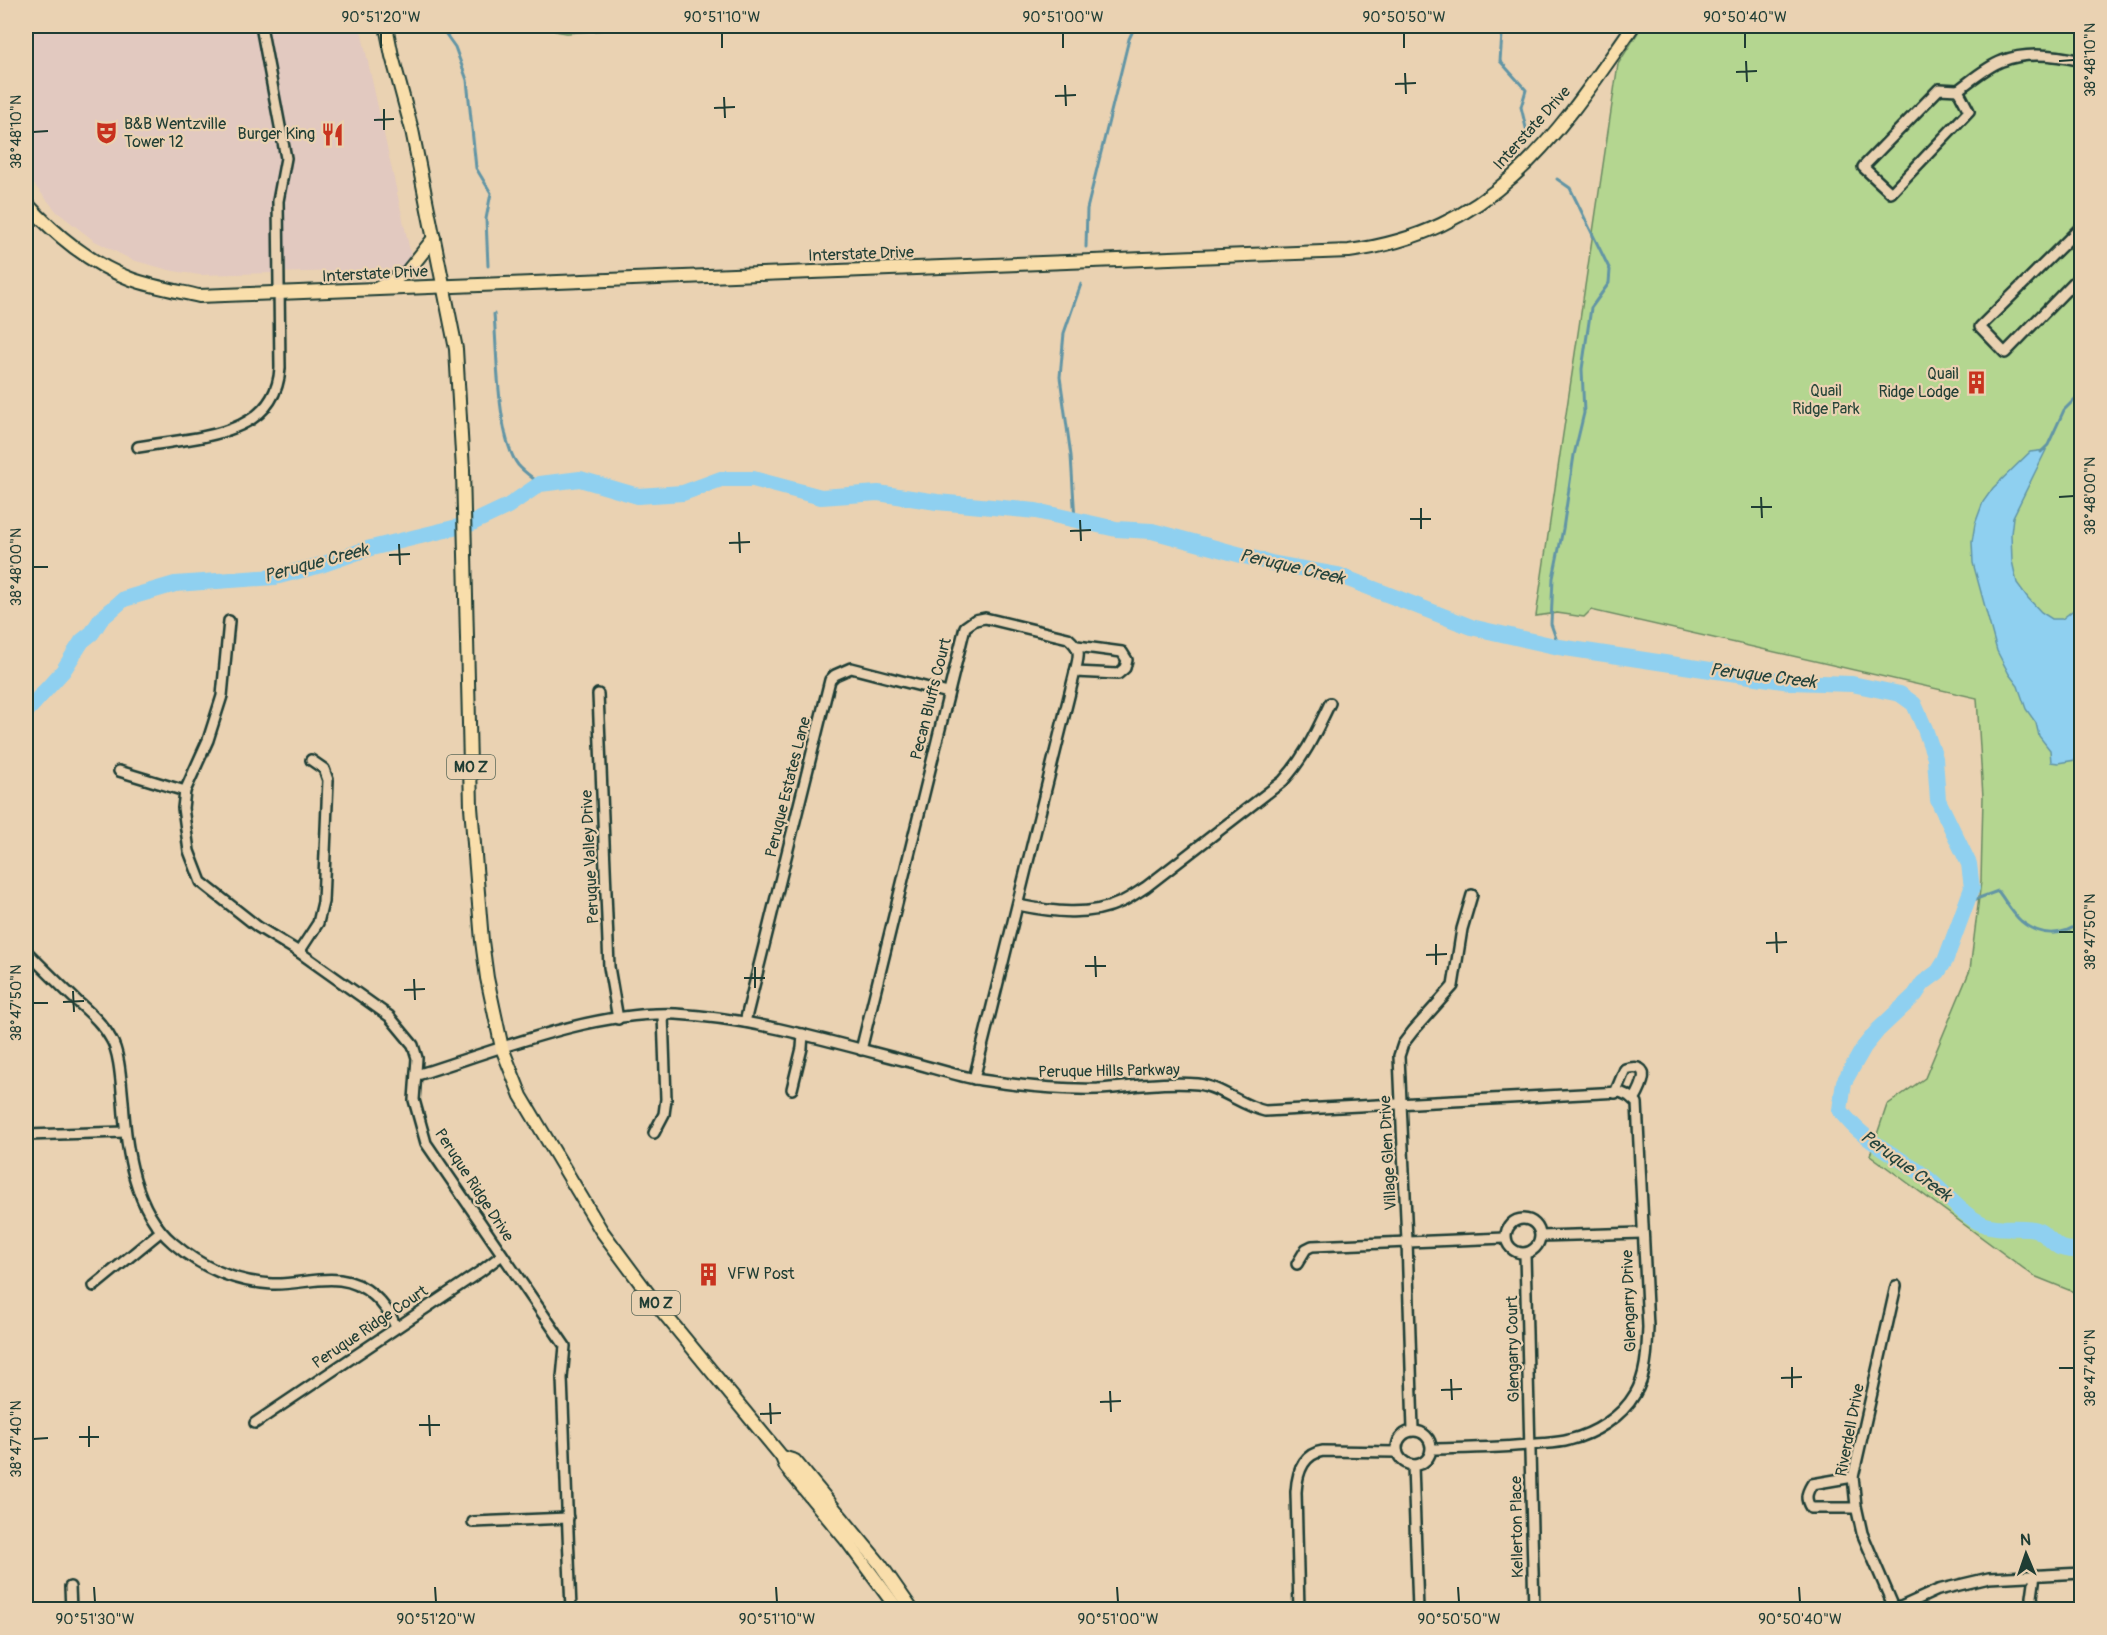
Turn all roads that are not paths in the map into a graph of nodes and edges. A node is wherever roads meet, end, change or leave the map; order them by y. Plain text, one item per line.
1 (261, 26) edge
2 (1633, 26) edge
3 (386, 27) edge
4 (2082, 61) edge
5 (1958, 90) junction
6 (26, 203) edge
7 (2082, 226) edge
8 (434, 238) junction
9 (2082, 274) edge
10 (444, 287) junction
11 (371, 290) junction
12 (279, 295) junction
13 (138, 447) dead end
14 (229, 621) dead end
15 (1077, 646) junction
16 (1076, 672) junction
17 (948, 693) junction
18 (598, 694) dead end
19 (1330, 703) dead end
20 (310, 760) dead end
21 (119, 771) dead end
22 (185, 791) junction
23 (1472, 895) dead end
24 (1018, 905) junction
25 (26, 951) edge
26 (299, 952) junction
27 (663, 1015) junction
28 (618, 1019) junction
29 (745, 1022) junction
30 (803, 1034) junction
31 (502, 1048) junction
32 (861, 1050) junction
33 (417, 1075) junction
34 (974, 1079) junction
35 (792, 1089) dead end
36 (1615, 1093) junction
37 (1632, 1098) junction
38 (1400, 1104) junction
39 (125, 1132) junction
40 (654, 1133) dead end
41 (26, 1136) edge
42 (160, 1232) junction
43 (1642, 1233) junction
44 (1541, 1236) junction
45 (1505, 1238) junction
46 (1407, 1241) junction
47 (1525, 1254) junction
48 (502, 1255) junction
49 (1297, 1264) dead end
50 (94, 1286) dead end
51 (1896, 1286) dead end
52 (396, 1327) junction
53 (255, 1423) dead end
54 (1413, 1430) junction
55 (1530, 1445) junction
56 (1432, 1449) junction
57 (1396, 1452) junction
58 (782, 1457) junction
59 (1413, 1466) junction
60 (1853, 1477) junction
61 (1856, 1508) junction
62 (568, 1518) junction
63 (473, 1522) dead end
64 (2082, 1573) edge
65 (2035, 1575) junction
66 (70, 1587) dead end
67 (1894, 1609) edge
68 (71, 1610) edge
69 (571, 1610) edge
70 (898, 1610) edge
71 (912, 1610) edge
72 (1299, 1610) edge
73 (1418, 1610) edge
74 (1534, 1610) edge
75 (2035, 1610) edge

1 - 12 street
2 - 10 main road, Interstate Drive
3 - 8 main road, MO Z
4 - 5 street
5 - 5 street
6 - 12 main road, Interstate Drive
7 - 9 street
8 - 10 main road, MO Z
8 - 11 main road
10 - 11 main road, Interstate Drive
10 - 31 main road, MO Z
11 - 12 main road, Interstate Drive
12 - 13 street
14 - 22 street, Peruque Ridge Drive
15 - 16 street
15 - 16 street, Pecan Bluffs Court
15 - 17 street, Pecan Bluffs Court
16 - 24 street
17 - 29 street, Peruque Estates Lane
17 - 32 street, Pecan Bluffs Court
18 - 28 street, Peruque Valley Drive
19 - 24 street
20 - 26 street
21 - 22 street
22 - 26 street, Peruque Ridge Drive
23 - 38 street, Village Glen Drive
24 - 34 street
25 - 39 street
26 - 33 street, Peruque Ridge Drive
27 - 28 street, Peruque Hills Parkway
27 - 29 street, Peruque Hills Parkway
27 - 40 street
28 - 31 street, Peruque Hills Parkway
29 - 30 street, Peruque Hills Parkway
30 - 32 street, Peruque Hills Parkway
30 - 35 street
31 - 33 street, Peruque Hills Parkway
31 - 58 main road, MO Z
32 - 34 street, Peruque Hills Parkway
33 - 48 street, Peruque Ridge Drive
34 - 38 street, Peruque Hills Parkway
36 - 37 street, Peruque Hills Parkway
36 - 37 street
36 - 38 street, Peruque Hills Parkway
37 - 43 street, Glengarry Drive
38 - 46 street, Village Glen Drive
39 - 41 street
39 - 42 street
42 - 50 street
42 - 52 street
43 - 44 street
43 - 55 street, Glengarry Drive
44 - 45 street
44 - 47 street
45 - 46 street
45 - 47 street
46 - 49 street
46 - 54 street, Village Glen Drive
47 - 55 street, Glengarry Court
48 - 52 street, Peruque Ridge Court
48 - 62 street, Peruque Ridge Drive
51 - 60 street, Riverdell Drive
52 - 53 street, Peruque Ridge Court
54 - 56 street
54 - 57 street
55 - 56 street, Glengarry Drive
55 - 74 street, Kellerton Place
56 - 59 street
57 - 59 street
57 - 72 street
58 - 70 main road, MO Z
58 - 71 main road, MO Z
59 - 73 street
60 - 61 street, Riverdell Drive
60 - 61 street
61 - 67 street, Riverdell Drive
62 - 63 street
62 - 69 street, Peruque Ridge Drive
64 - 65 street
65 - 67 street
65 - 75 street
66 - 68 street

